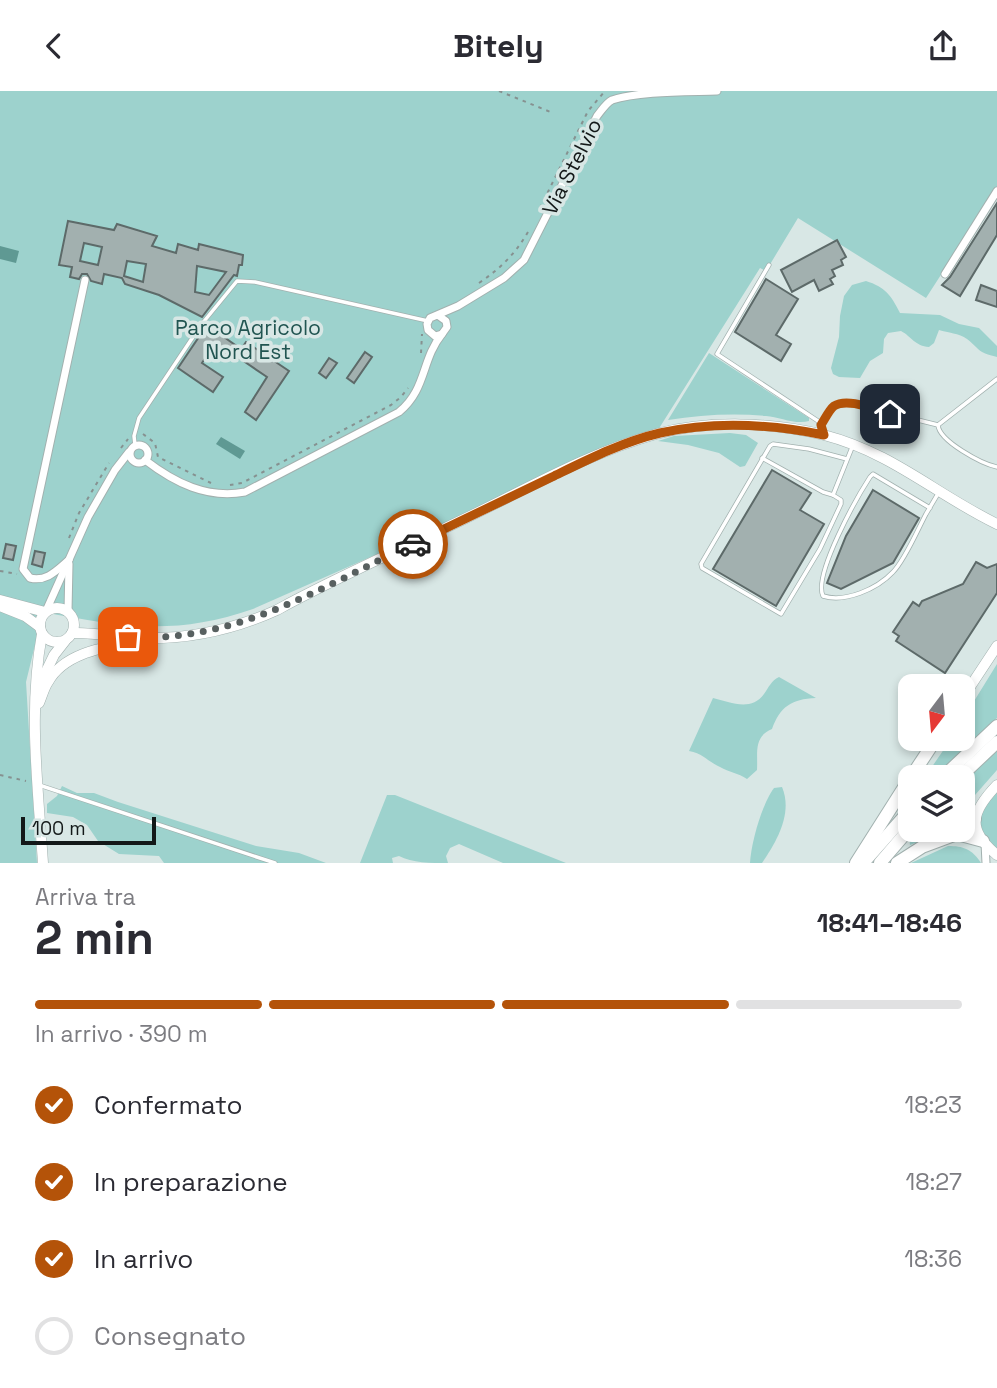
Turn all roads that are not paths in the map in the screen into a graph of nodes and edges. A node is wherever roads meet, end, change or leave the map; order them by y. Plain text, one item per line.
1 (717, 91) edge
2 (997, 191) edge
3 (769, 265) dead end
4 (945, 274) dead end
5 (85, 280) dead end
6 (458, 306) junction
7 (439, 316) junction
8 (425, 320) junction
9 (447, 324) junction
10 (429, 332) junction
11 (442, 334) junction
12 (431, 351) junction
13 (997, 379) edge
14 (938, 425) junction
15 (822, 430) junction
16 (853, 444) junction
17 (132, 449) junction
18 (762, 458) junction
19 (847, 459) junction
20 (145, 460) junction
21 (997, 467) edge
22 (940, 490) junction
23 (833, 495) junction
24 (930, 508) junction
25 (983, 517) junction
26 (997, 524) edge
27 (997, 530) edge
28 (69, 560) junction
29 (0, 600) edge
30 (0, 606) edge
31 (68, 611) junction
32 (46, 612) junction
33 (74, 621) junction
34 (41, 630) junction
35 (69, 636) junction
36 (119, 636) junction
37 (155, 638) junction
38 (997, 646) edge
39 (975, 679) edge
40 (36, 706) junction
41 (997, 726) edge
42 (997, 742) edge
43 (956, 765) edge
44 (973, 765) edge
45 (37, 784) junction
46 (997, 785) edge
47 (898, 797) edge
48 (975, 819) joint
49 (898, 824) edge
50 (975, 839) edge
51 (898, 842) edge
52 (935, 842) edge
53 (984, 842) junction
54 (997, 855) edge
55 (43, 863) edge
56 (275, 863) edge
57 (856, 863) edge
58 (863, 863) edge
59 (880, 863) edge
60 (897, 863) edge
61 (986, 863) edge

1 - 6 street, Via Stelvio
2 - 4 street
3 - 15 lane
5 - 28 street
6 - 7 street, Via Stelvio
6 - 9 street, Via Stelvio
7 - 8 street
7 - 9 street
8 - 10 street
8 - 17 lane
9 - 11 street
10 - 11 street
10 - 12 street
11 - 12 street
12 - 20 street
13 - 14 lane
14 - 15 lane
14 - 21 lane
15 - 16 street
15 - 37 street
16 - 19 lane
16 - 22 street
17 - 20 street
17 - 20 street
17 - 28 street
18 - 19 lane
18 - 23 lane
18 - 23 lane
19 - 23 lane
22 - 24 lane
22 - 25 street
24 - 24 lane
25 - 26 street
25 - 27 street
28 - 31 street
28 - 32 street
29 - 32 street
30 - 34 street
31 - 32 street
31 - 33 street
32 - 34 street
33 - 35 street
33 - 36 street
34 - 35 street
34 - 40 street
35 - 36 street
35 - 40 street
36 - 37 street
37 - 40 street
38 - 39 street
40 - 45 street
41 - 43 highway
42 - 44 highway
45 - 55 street
45 - 56 lane
46 - 48 street
47 - 57 highway
48 - 53 street
49 - 58 highway
50 - 53 highway
51 - 59 highway
52 - 60 highway
53 - 54 street
53 - 61 street

